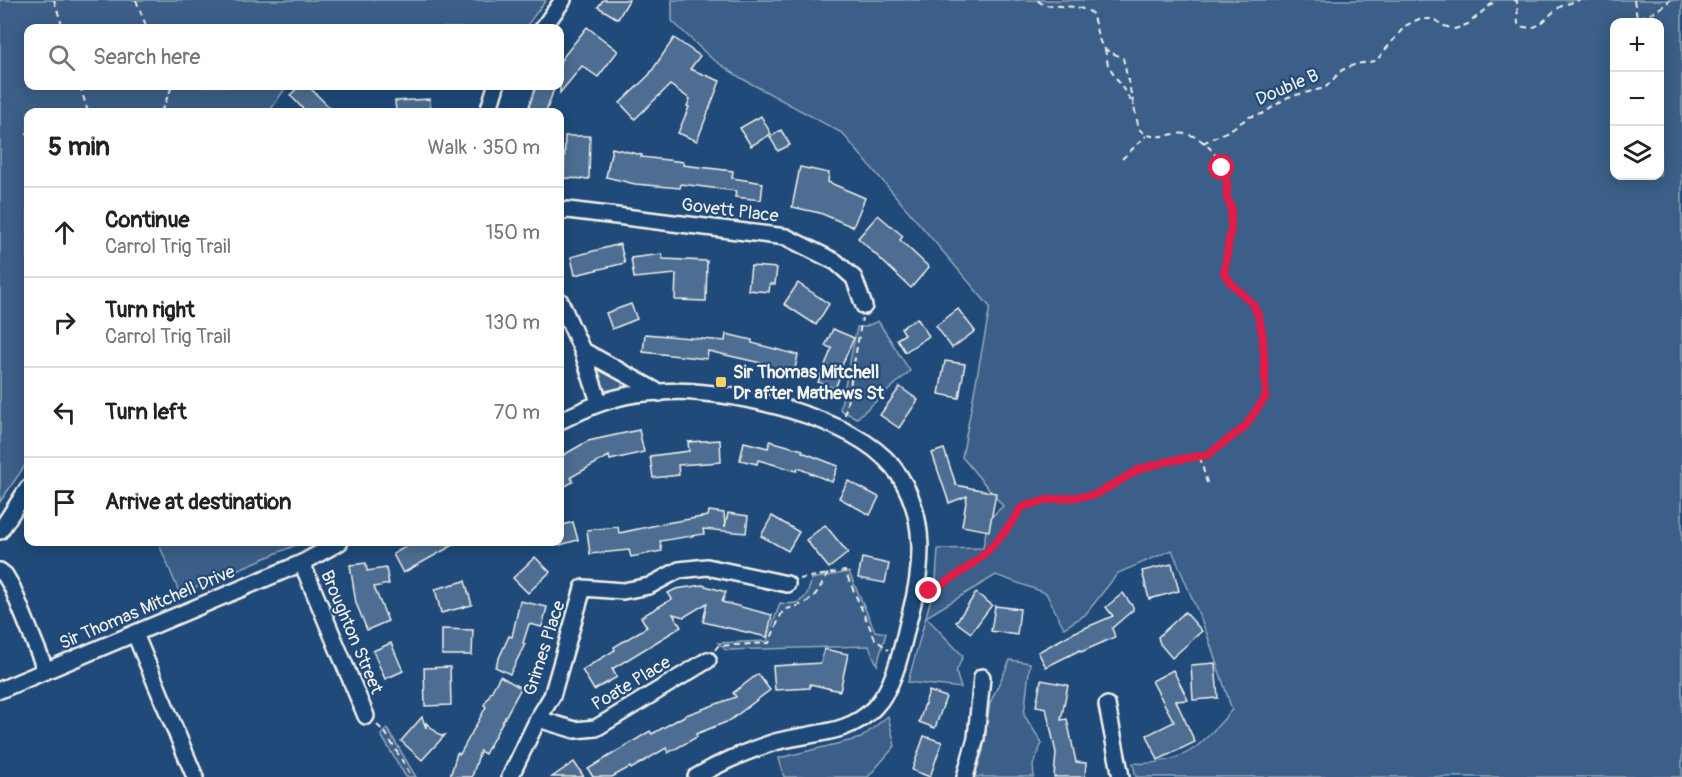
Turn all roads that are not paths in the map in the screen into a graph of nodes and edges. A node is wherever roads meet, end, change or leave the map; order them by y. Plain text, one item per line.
1 (563, 0) edge
2 (546, 24) edge
3 (495, 90) edge
4 (489, 108) edge
5 (564, 211) edge
6 (864, 306) road end
7 (564, 310) edge
8 (582, 350) junction
9 (660, 393) junction
10 (599, 402) junction
11 (564, 419) edge
12 (24, 494) edge
13 (0, 531) edge
14 (333, 546) edge
15 (302, 563) junction
16 (0, 572) edge
17 (787, 584) road end
18 (135, 634) junction
19 (708, 660) road end
20 (46, 671) junction
21 (982, 677) dead end
22 (0, 690) edge
23 (1107, 705) dead end
24 (366, 716) road end
25 (538, 719) junction
26 (195, 777) edge
27 (510, 777) edge
28 (696, 777) edge
29 (965, 777) edge
30 (1121, 777) edge

1 - 2 street
3 - 4 street
5 - 6 street, Govett Place
7 - 8 street
8 - 9 street
8 - 10 street
9 - 10 street
9 - 28 street
10 - 11 street
12 - 13 street
14 - 15 street, Sir Thomas Mitchell Drive
15 - 18 street, Sir Thomas Mitchell Drive
15 - 24 street, Broughton Street
16 - 20 street
17 - 25 street, Grimes Place
18 - 20 street, Sir Thomas Mitchell Drive
18 - 26 street
19 - 25 street, Poate Place
20 - 22 street, Sir Thomas Mitchell Drive
21 - 29 street
23 - 30 street
25 - 27 street, Grimes Place

